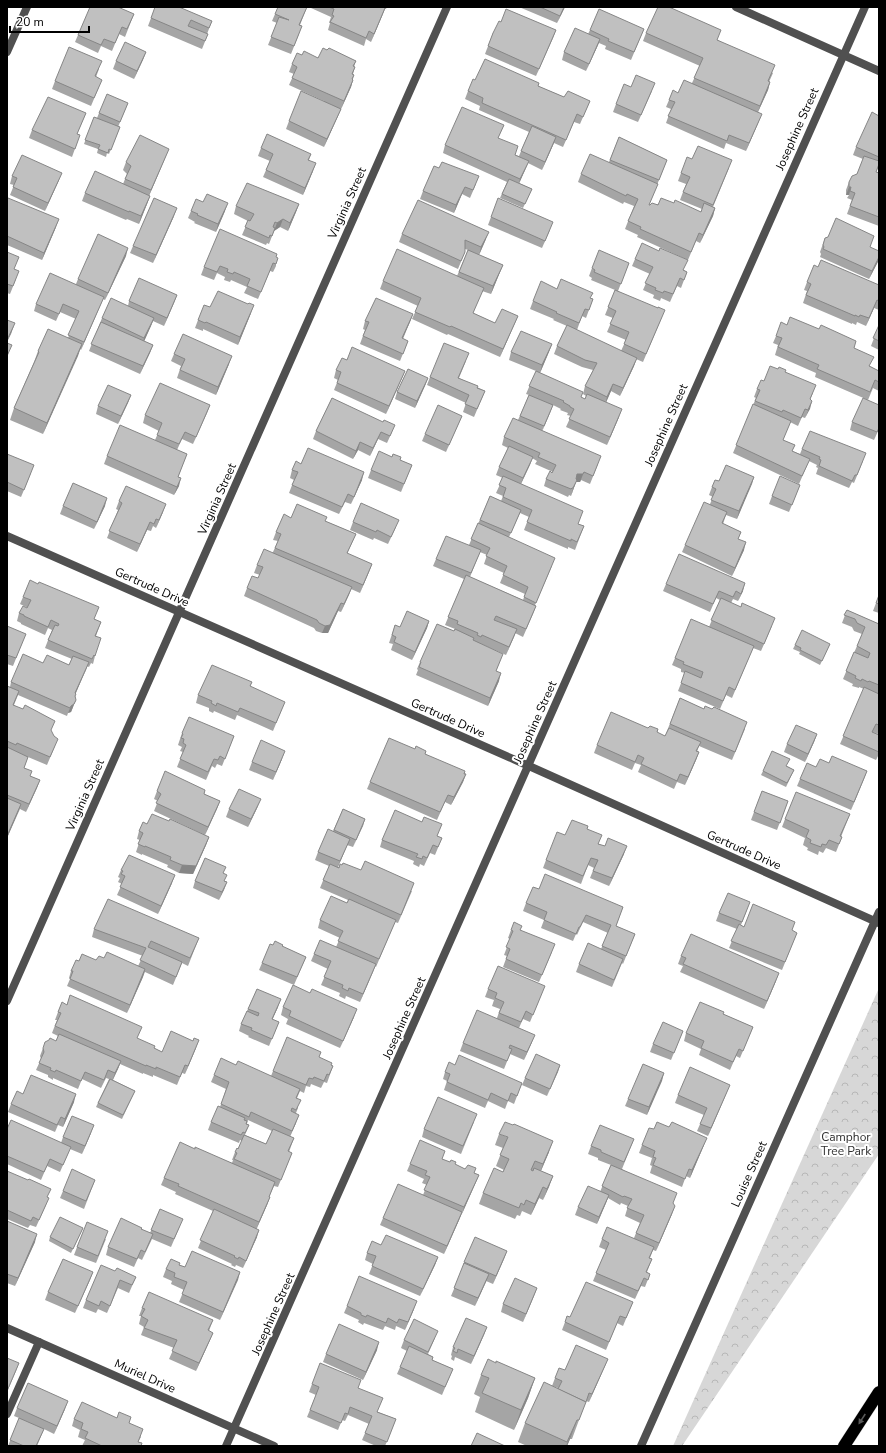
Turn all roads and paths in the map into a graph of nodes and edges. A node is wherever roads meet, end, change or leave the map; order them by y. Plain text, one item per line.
1 (27, 7) edge
2 (447, 7) edge
3 (736, 7) edge
4 (865, 7) edge
5 (7, 52) edge
6 (844, 55) junction
7 (879, 71) edge
8 (7, 536) edge
9 (180, 612) junction
10 (529, 766) junction
11 (879, 912) edge
12 (877, 922) edge
13 (7, 1000) edge
14 (7, 1328) edge
15 (39, 1342) junction
16 (879, 1392) edge
17 (7, 1414) edge
18 (235, 1429) junction
19 (226, 1446) edge
20 (274, 1446) edge
21 (641, 1446) edge
22 (844, 1446) edge

1 - 5 street
2 - 9 street, Virginia Street
3 - 6 street
4 - 6 street, Josephine Street
6 - 7 street
6 - 10 street, Josephine Street
8 - 9 street, Gertrude Drive
9 - 10 street, Gertrude Drive
9 - 13 street, Virginia Street
10 - 12 street, Gertrude Drive
10 - 18 street, Josephine Street
11 - 12 street, Louise Street
12 - 21 street, Louise Street
14 - 15 street, Muriel Drive
15 - 17 street
15 - 18 street, Muriel Drive
16 -> 22 highway
18 - 19 street, Josephine Street
18 - 20 street, Muriel Drive

